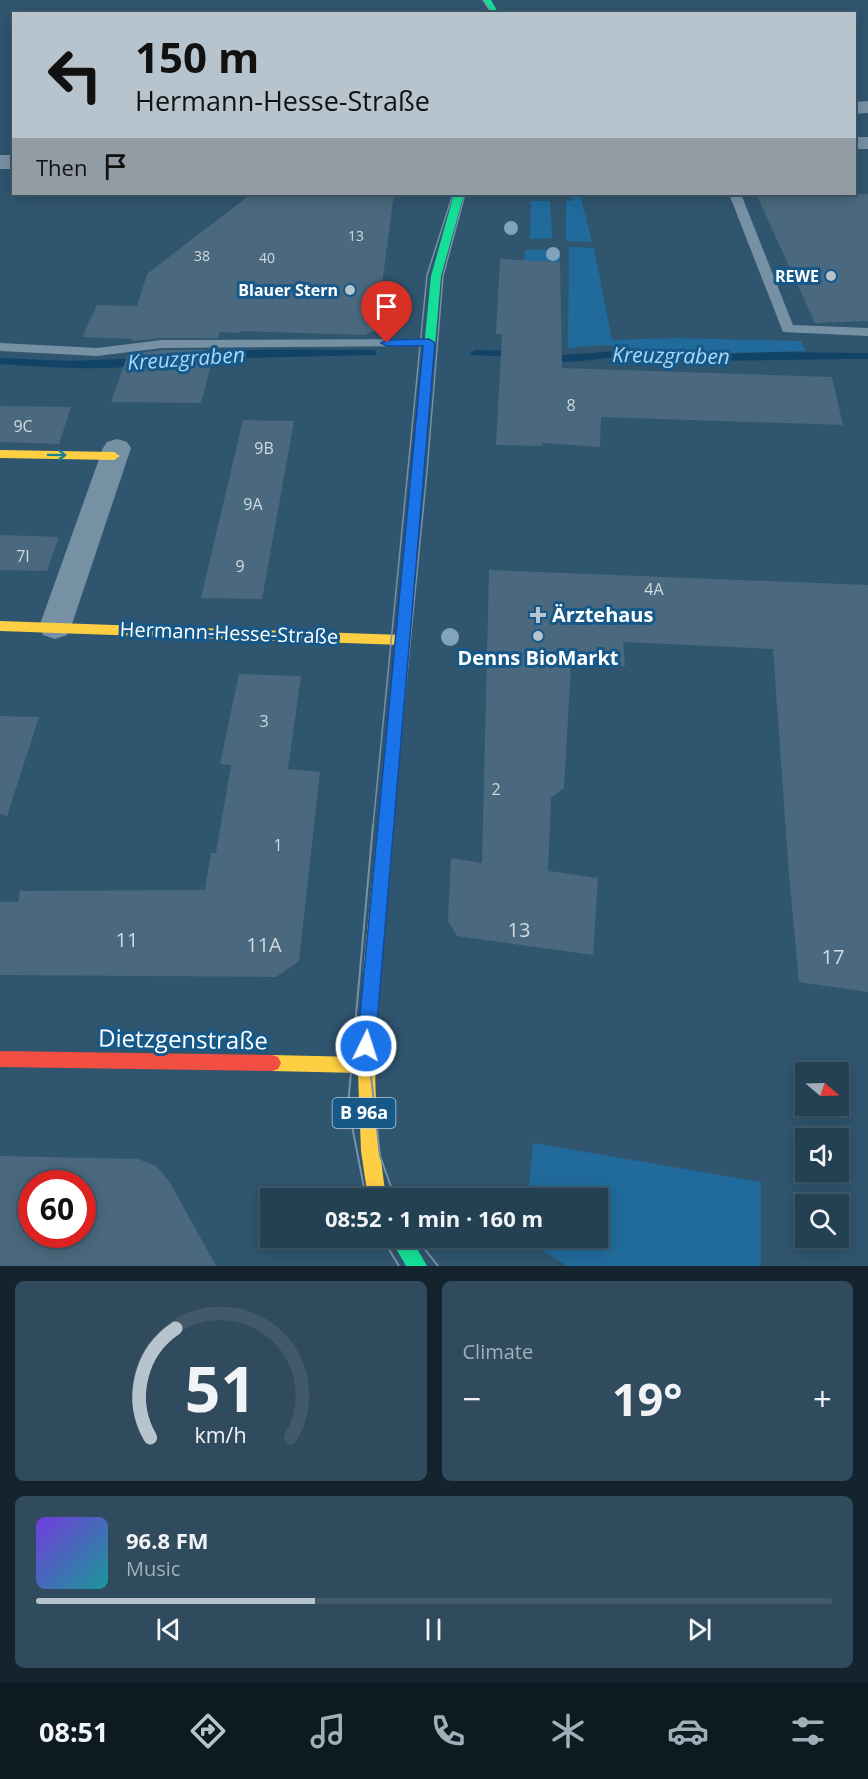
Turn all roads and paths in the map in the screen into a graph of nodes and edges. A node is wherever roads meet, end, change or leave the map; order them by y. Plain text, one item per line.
1 (459, 195) edge
2 (735, 195) edge
3 (868, 332) edge
4 (429, 343) junction
5 (0, 347) edge
6 (115, 452) joint
7 (0, 454) edge
8 (0, 626) edge
9 (56, 627) junction
10 (402, 640) junction
11 (0, 1059) edge
12 (365, 1065) junction
13 (375, 1188) edge
14 (406, 1248) edge
15 (417, 1266) edge

1 - 4 main road, B 96a
2 - 3 lane
4 - 5 lane
4 - 10 main road, B 96a
7 -> 6 main road
6 - 9 street
8 - 9 main road, Hermann-Hesse-Straße
9 - 10 main road, Hermann-Hesse-Straße
10 - 12 main road, B 96a
11 - 12 main road, Dietzgenstraße
12 - 13 main road, B 96a
14 - 15 main road

